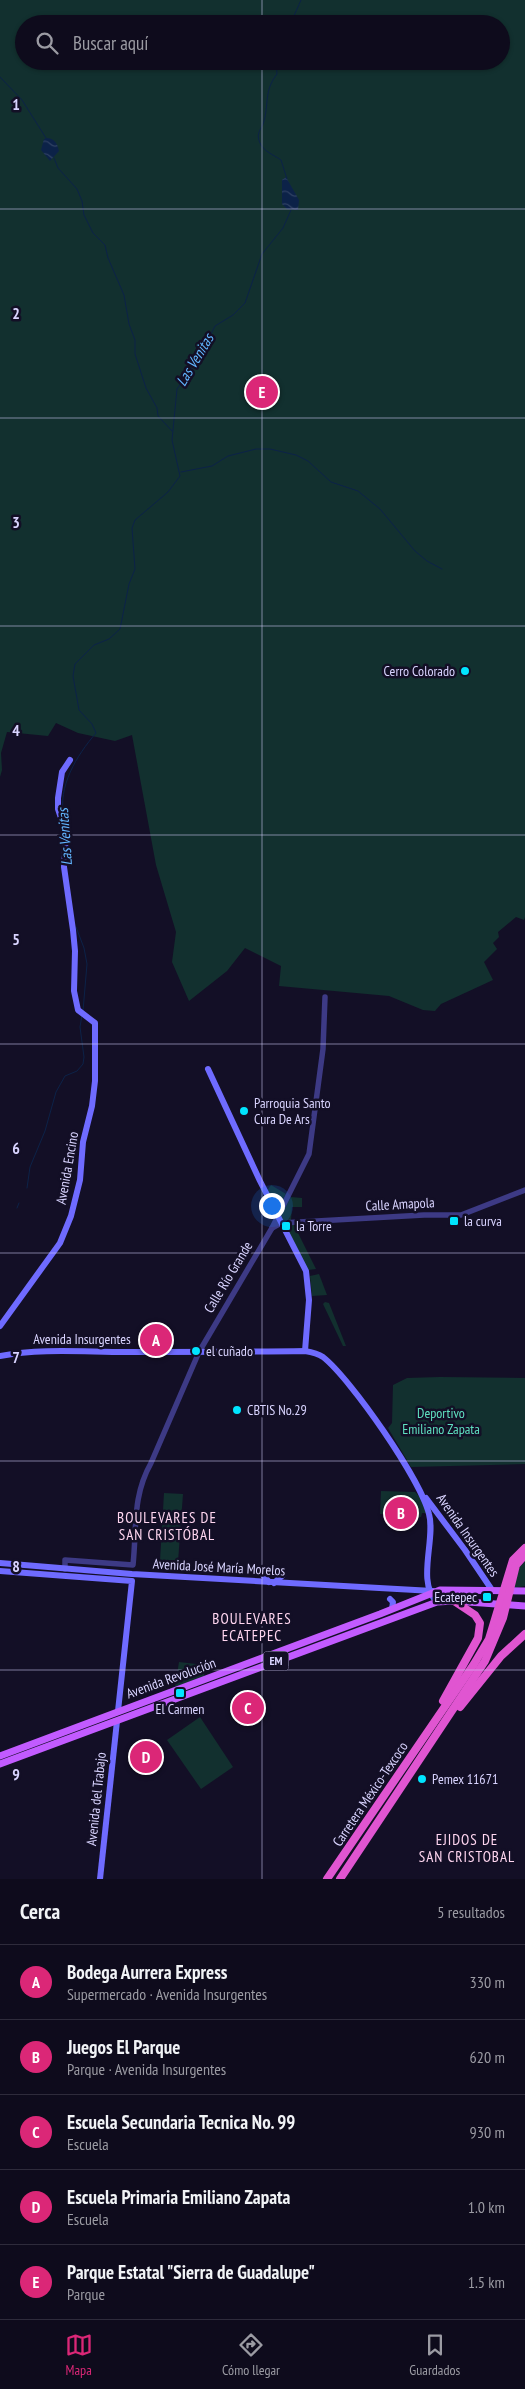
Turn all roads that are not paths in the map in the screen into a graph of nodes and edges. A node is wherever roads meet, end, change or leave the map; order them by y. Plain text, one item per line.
1 (70, 760) dead end
2 (325, 997) dead end
3 (208, 1069) dead end
4 (525, 1190) edge
5 (278, 1215) junction
6 (281, 1223) junction
7 (272, 1228) junction
8 (0, 1326) edge
9 (305, 1351) junction
10 (199, 1352) junction
11 (0, 1356) edge
12 (423, 1495) junction
13 (431, 1520) junction
14 (442, 1520) junction
15 (525, 1548) edge
16 (525, 1555) edge
17 (0, 1563) edge
18 (65, 1569) junction
19 (0, 1570) edge
20 (263, 1575) dead end
21 (283, 1575) dead end
22 (132, 1578) junction
23 (509, 1579) junction
24 (272, 1582) junction
25 (492, 1590) junction
26 (525, 1591) edge
27 (432, 1592) junction
28 (390, 1599) dead end
29 (454, 1601) junction
30 (437, 1602) junction
31 (525, 1606) edge
32 (392, 1609) junction
33 (500, 1617) junction
34 (525, 1634) edge
35 (118, 1711) junction
36 (117, 1721) junction
37 (434, 1724) junction
38 (443, 1727) junction
39 (0, 1756) edge
40 (0, 1764) edge
41 (100, 1879) edge
42 (328, 1879) edge
43 (340, 1879) edge

1 - 8 main road, Avenida Encino
2 - 5 street, Calle Río Grande
3 - 5 main road
4 - 6 street, Calle Amapola
5 - 6 main road
5 - 7 street, Calle Río Grande
6 - 7 street, Calle Amapola
6 - 9 main road
7 - 10 street, Calle Río Grande
9 - 10 main road, Avenida Insurgentes
9 - 12 main road, Avenida Insurgentes
10 - 11 main road, Avenida Insurgentes
10 - 18 street, Calle Río Grande
12 - 13 main road, Avenida Insurgentes
12 - 14 main road, Avenida Insurgentes
13 - 14 main road
13 - 27 main road, Avenida Insurgentes
14 - 25 main road, Avenida Insurgentes
15 - 23 highway
16 - 23 highway
17 - 18 main road, Avenida José María Morelos
18 - 22 main road, Avenida José María Morelos
19 - 22 main road
20 - 24 main road
21 - 24 main road
22 - 24 main road, Avenida José María Morelos
22 - 35 main road
23 - 33 highway
24 - 27 main road, Avenida José María Morelos
25 - 26 main road, Avenida Revolución / EM
25 - 27 main road, Avenida Revolución / EM
27 - 30 main road
27 - 32 main road, Avenida Revolución / EM
28 - 32 main road
29 - 30 main road, Avenida Revolución / EM
29 - 31 main road, Avenida Revolución / EM
29 - 37 highway
30 - 36 main road, Avenida Revolución / EM
32 - 35 main road, Avenida Revolución / EM
33 - 37 highway
33 - 38 highway
34 - 38 highway
35 - 39 main road, Avenida Revolución / EM
36 - 40 main road, Avenida Revolución / EM
36 - 41 main road, Avenida del Trabajo
37 - 42 highway, Carretera México-Texcoco
38 - 43 highway, Carretera México-Texcoco

